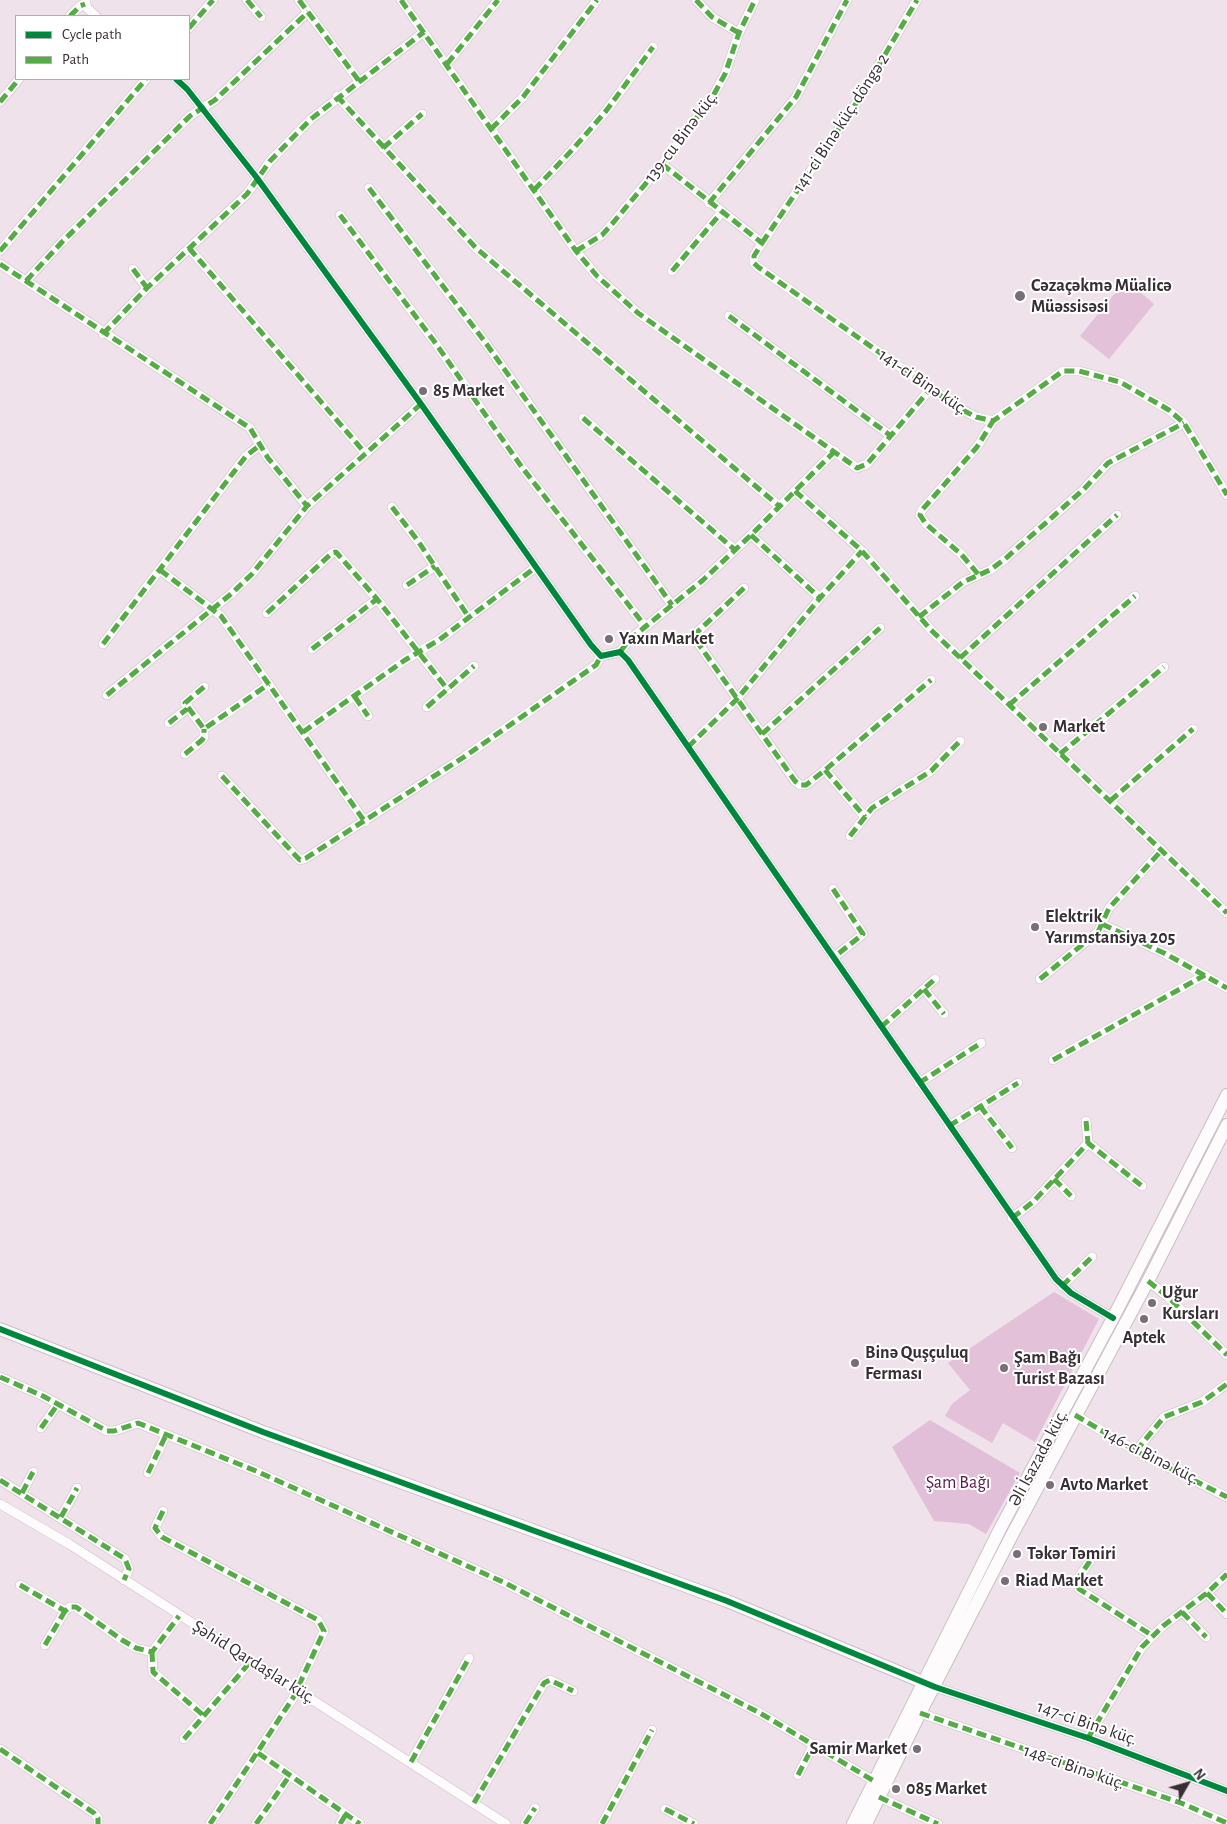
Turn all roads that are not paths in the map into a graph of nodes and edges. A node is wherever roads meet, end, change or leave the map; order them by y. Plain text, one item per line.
1 (213, 0) edge
2 (247, 0) edge
3 (299, 0) edge
4 (498, 0) edge
5 (597, 0) edge
6 (696, 0) edge
7 (755, 0) edge
8 (847, 0) edge
9 (917, 0) edge
10 (85, 2) edge
11 (405, 2) edge
12 (308, 12) junction
13 (71, 15) edge
14 (95, 15) edge
15 (261, 18) dead end
16 (190, 27) edge
17 (424, 32) junction
18 (739, 33) junction
19 (653, 47) dead end
20 (447, 64) junction
21 (18, 80) edge
22 (145, 80) edge
23 (177, 80) edge
24 (359, 81) junction
25 (337, 96) junction
26 (0, 102) edge
27 (203, 109) junction
28 (422, 114) dead end
29 (491, 129) junction
30 (383, 148) junction
31 (662, 164) junction
32 (256, 178) junction
33 (369, 188) dead end
34 (534, 190) junction
35 (709, 203) junction
36 (721, 213) junction
37 (340, 215) dead end
38 (762, 243) junction
39 (189, 248) junction
40 (0, 251) edge
41 (576, 251) junction
42 (0, 264) edge
43 (133, 269) dead end
44 (672, 271) dead end
45 (26, 281) junction
46 (147, 288) junction
47 (729, 316) dead end
48 (103, 334) junction
49 (931, 388) junction
50 (421, 404) junction
51 (583, 418) dead end
52 (993, 421) junction
53 (1184, 423) junction
54 (891, 436) junction
55 (260, 445) junction
56 (835, 451) junction
57 (366, 453) junction
58 (1226, 490) edge
59 (795, 491) junction
60 (307, 506) junction
61 (780, 506) junction
62 (392, 507) dead end
63 (1117, 515) dead end
64 (751, 535) junction
65 (735, 550) junction
66 (862, 551) junction
67 (435, 566) junction
68 (536, 567) junction
69 (160, 570) junction
70 (978, 574) junction
71 (407, 585) dead end
72 (744, 588) dead end
73 (1134, 596) dead end
74 (820, 598) junction
75 (377, 599) junction
76 (672, 605) junction
77 (214, 610) junction
78 (267, 613) dead end
79 (468, 616) junction
80 (919, 617) junction
81 (645, 626) junction
82 (880, 628) dead end
83 (103, 644) dead end
84 (312, 649) dead end
85 (419, 652) junction
86 (620, 652) junction
87 (602, 656) junction
88 (960, 658) junction
89 (474, 666) dead end
90 (1164, 667) dead end
91 (931, 680) dead end
92 (269, 684) junction
93 (204, 687) dead end
94 (448, 690) junction
95 (107, 695) dead end
96 (355, 697) junction
97 (737, 699) junction
98 (1009, 705) junction
99 (427, 707) dead end
100 (187, 709) junction
101 (368, 716) dead end
102 (169, 723) dead end
103 (1192, 729) dead end
104 (204, 730) junction
105 (303, 732) junction
106 (762, 734) junction
107 (960, 742) dead end
108 (688, 747) junction
109 (185, 754) dead end
110 (1060, 754) junction
111 (825, 770) junction
112 (222, 776) dead end
113 (1110, 801) junction
114 (865, 817) junction
115 (365, 822) junction
116 (850, 836) dead end
117 (1162, 850) junction
118 (832, 889) dead end
119 (1227, 913) edge
120 (1102, 924) junction
121 (833, 958) junction
122 (1205, 976) junction
123 (1040, 979) dead end
124 (935, 980) dead end
125 (1227, 988) edge
126 (924, 989) junction
127 (944, 1014) dead end
128 (881, 1027) junction
129 (981, 1043) dead end
130 (1053, 1060) dead end
131 (920, 1083) junction
132 (1018, 1083) dead end
133 (1227, 1095) edge
134 (980, 1106) junction
135 (1086, 1121) dead end
136 (1227, 1125) edge
137 (949, 1126) junction
138 (1088, 1143) junction
139 (1012, 1148) dead end
140 (1054, 1179) junction
141 (1142, 1186) dead end
142 (1072, 1196) dead end
143 (1012, 1218) junction
144 (1092, 1257) dead end
145 (1148, 1281) junction
146 (1062, 1286) junction
147 (1113, 1318) junction
148 (1124, 1325) junction
149 (0, 1329) edge
150 (1227, 1356) edge
151 (0, 1377) edge
152 (1227, 1384) edge
153 (58, 1404) junction
154 (1075, 1415) junction
155 (40, 1428) dead end
156 (166, 1435) junction
157 (1136, 1451) junction
158 (33, 1472) dead end
159 (148, 1473) dead end
160 (0, 1480) edge
161 (77, 1488) dead end
162 (22, 1493) junction
163 (1227, 1497) edge
164 (0, 1504) edge
165 (163, 1511) dead end
166 (61, 1516) junction
167 (1090, 1562) dead end
168 (1227, 1574) edge
169 (124, 1580) junction
170 (20, 1584) dead end
171 (1207, 1593) junction
172 (65, 1611) junction
173 (1182, 1612) junction
174 (1227, 1614) edge
175 (179, 1616) junction
176 (1153, 1636) junction
177 (1206, 1637) dead end
178 (46, 1645) dead end
179 (152, 1652) junction
180 (469, 1658) dead end
181 (251, 1661) junction
182 (929, 1685) junction
183 (297, 1690) junction
184 (573, 1690) dead end
185 (915, 1710) junction
186 (203, 1715) junction
187 (652, 1730) dead end
188 (1088, 1738) junction
189 (184, 1739) dead end
190 (814, 1744) junction
191 (0, 1749) edge
192 (258, 1753) junction
193 (411, 1762) junction
194 (290, 1775) junction
195 (798, 1775) dead end
196 (874, 1781) junction
197 (1227, 1791) edge
198 (879, 1797) junction
199 (474, 1803) junction
200 (535, 1808) dead end
201 (665, 1809) dead end
202 (346, 1814) junction
203 (1227, 1823) edge
204 (98, 1824) edge
205 (210, 1824) edge
206 (256, 1824) edge
207 (340, 1824) edge
208 (360, 1824) edge
209 (506, 1824) edge
210 (525, 1824) edge
211 (602, 1824) edge
212 (694, 1824) edge
213 (853, 1824) edge
214 (866, 1824) edge
215 (938, 1824) edge

1 - 16 street
2 - 15 street
3 - 12 street
4 - 20 street
5 - 29 street
6 - 18 street
7 - 18 street, 139-cu Binə küç.
8 - 35 street
9 - 38 street, 141-ci Binə küç. döngə 2
10 - 13 street
10 - 14 street
11 - 17 street
12 - 24 street
12 - 27 street
17 - 20 street
17 - 24 street
18 - 31 street, 139-cu Binə küç.
19 - 34 street
20 - 29 street
21 - 26 street
22 - 40 street
23 - 27 street
24 - 25 street
25 - 30 street
25 - 32 street
27 - 32 street
27 - 45 street
28 - 30 street
29 - 34 street
30 - 61 street
31 - 35 street
31 - 41 street, 139-cu Binə küç.
32 - 39 street
32 - 50 street
33 - 76 street
34 - 41 street
35 - 36 street
36 - 38 street
36 - 44 street
37 - 81 street
38 - 49 street, 141-ci Binə küç.
39 - 46 street
39 - 57 street
41 - 56 street
42 - 45 street
43 - 46 street
45 - 48 street
46 - 48 street
47 - 54 street
48 - 55 street
49 - 52 street, 141-ci Binə küç.
49 - 54 street
50 - 57 street
50 - 68 street
51 - 65 street
52 - 53 street
52 - 70 street
53 - 58 street
53 - 70 street
54 - 56 street
55 - 60 street
55 - 69 street
56 - 59 street
57 - 60 street
59 - 61 street
59 - 66 street
60 - 77 street
61 - 64 street
62 - 67 street
63 - 88 street
64 - 65 street
64 - 74 street
65 - 76 street
66 - 74 street
66 - 80 street
67 - 71 street
67 - 79 street
68 - 79 street
68 - 87 street
69 - 77 street
69 - 83 street
70 - 80 street
72 - 97 street
73 - 98 street
74 - 97 street
75 - 78 street
75 - 84 street
75 - 85 street
76 - 81 street
77 - 92 street
77 - 95 street
79 - 85 street
80 - 88 street
81 - 86 street
82 - 106 street
85 - 94 street
85 - 96 street
86 - 87 street
86 - 108 street
87 - 115 street
88 - 98 street
89 - 94 street
90 - 110 street
91 - 111 street
92 - 104 street
92 - 105 street
93 - 100 street
94 - 99 street
96 - 101 street
96 - 105 street
97 - 106 street
97 - 108 street
98 - 110 street
100 - 102 street
100 - 104 street
103 - 113 street
104 - 109 street
105 - 115 street
106 - 111 street
107 - 114 street
108 - 121 street
110 - 113 street
111 - 114 street
112 - 115 street
113 - 117 street
114 - 116 street
117 - 119 street
117 - 120 street
118 - 121 street
120 - 122 street
120 - 123 street
121 - 128 street
122 - 125 street
122 - 130 street
124 - 126 street
126 - 127 street
126 - 128 street
128 - 131 street
129 - 131 street
131 - 137 street
132 - 134 street
133 - 147 main road, Əli İsazadə küç.
134 - 137 street
134 - 139 street
135 - 138 street
136 - 145 main road, Əli İsazadə küç.
137 - 143 street
138 - 140 street
138 - 141 street
140 - 142 street
140 - 143 street
143 - 146 street
144 - 146 street
145 - 148 main road, Əli İsazadə küç.
145 - 150 street
146 - 147 street
147 - 148 main road
147 - 182 main road, Əli İsazadə küç.
148 - 154 main road, Əli İsazadə küç.
149 - 182 main road
151 - 153 street
152 - 157 street
153 - 155 street
153 - 156 street
154 - 157 street, 146-cı Binə küç.
154 - 182 main road, Əli İsazadə küç.
156 - 159 street
156 - 190 street
157 - 163 street, 146-cı Binə küç.
158 - 162 street
160 - 162 street
161 - 166 street
162 - 166 street
164 - 169 street, Şəhid Qardaşlar küç.
165 - 183 street
166 - 169 street
167 - 176 street
168 - 171 street
169 - 175 street, Şəhid Qardaşlar küç.
170 - 172 street
171 - 173 street
171 - 174 street
172 - 178 street
172 - 179 street
173 - 176 street
173 - 177 street
175 - 179 street
175 - 181 street, Şəhid Qardaşlar küç.
176 - 188 street
179 - 186 street
180 - 193 street
181 - 183 street, Şəhid Qardaşlar küç.
181 - 186 street
182 - 185 main road, Əli İsazadə küç.
182 - 188 street, 147-ci Binə küç.
183 - 192 street
183 - 193 street, Şəhid Qardaşlar küç.
184 - 199 street
185 - 196 main road, Əli İsazadə küç.
185 - 198 main road, Əli İsazadə küç.
185 - 203 street, 148-ci Binə küç.
186 - 189 street
187 - 211 street
188 - 197 street, 147-ci Binə küç.
190 - 195 street
190 - 196 street
191 - 204 street
192 - 194 street
192 - 205 street
193 - 199 street, Şəhid Qardaşlar küç.
194 - 202 street
194 - 206 street
196 - 213 main road, Əli İsazadə küç.
198 - 214 main road, Əli İsazadə küç.
198 - 215 street
199 - 209 street, Şəhid Qardaşlar küç.
200 - 210 street
201 - 212 street
202 - 207 street
202 - 208 street

